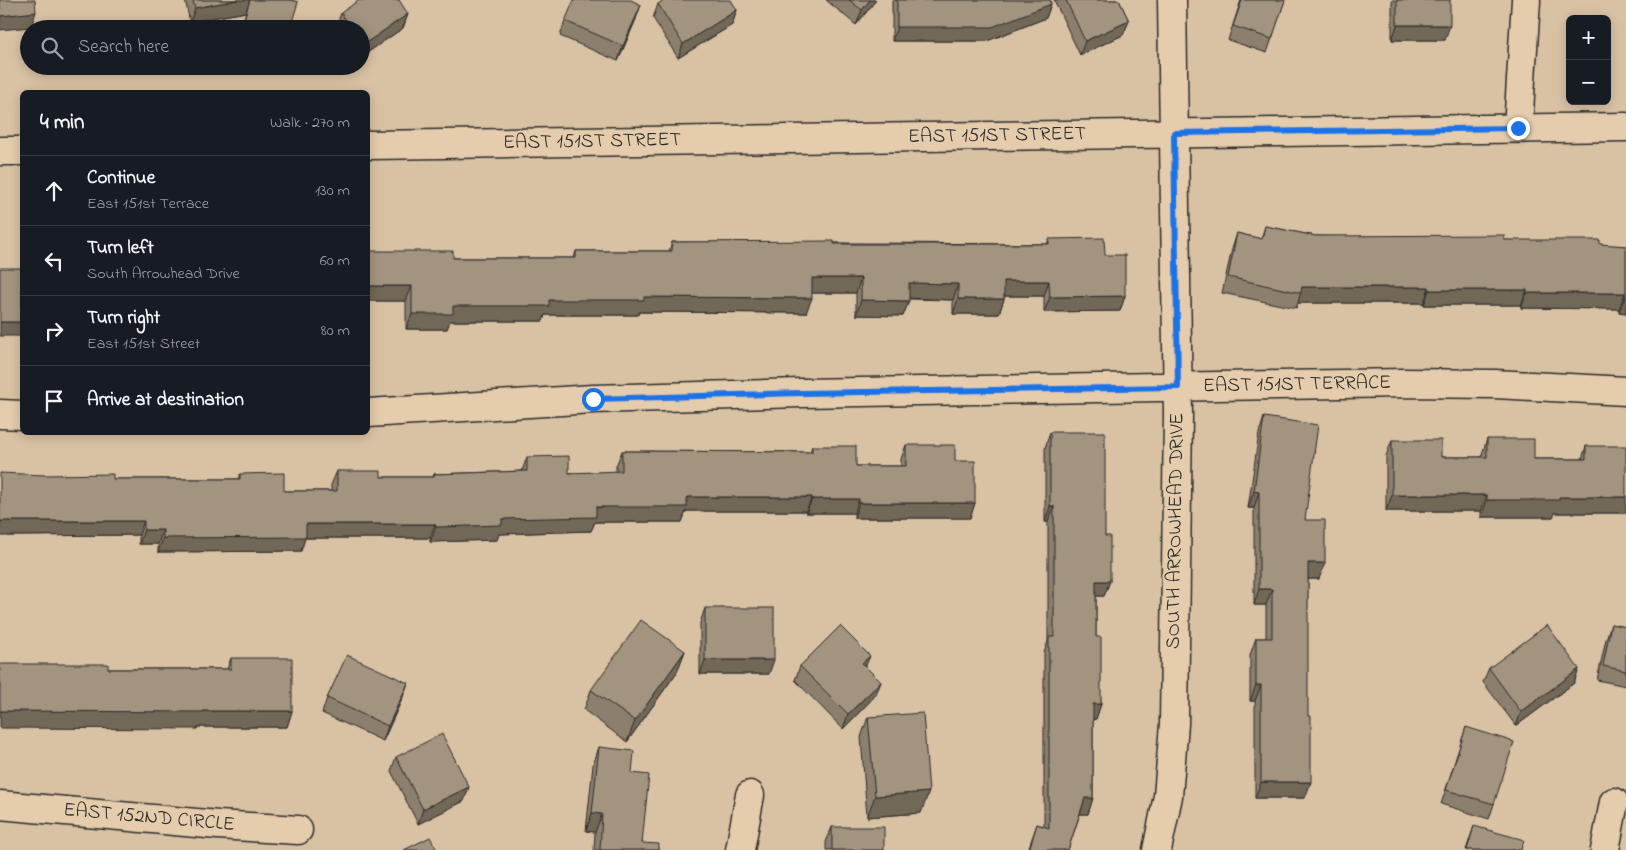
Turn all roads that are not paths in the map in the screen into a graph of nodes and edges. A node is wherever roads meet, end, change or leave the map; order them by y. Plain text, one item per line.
1 (1172, 0) edge
2 (1526, 0) edge
3 (1626, 127) edge
4 (1518, 128) junction
5 (1174, 133) junction
6 (370, 145) edge
7 (0, 151) edge
8 (20, 151) edge
9 (1178, 387) junction
10 (1626, 391) edge
11 (370, 413) edge
12 (0, 414) edge
13 (20, 415) edge
14 (750, 794) dead end
15 (1614, 802) dead end
16 (0, 805) edge
17 (298, 830) dead end
18 (740, 850) edge
19 (1157, 850) edge
20 (1605, 850) edge

1 - 5 street, SOUTH ARROWHEAD DRIVE
2 - 4 street
3 - 4 street, EAST 151ST STREET
4 - 5 street, EAST 151ST STREET
5 - 6 street, EAST 151ST STREET
5 - 9 street, SOUTH ARROWHEAD DRIVE
7 - 8 street
9 - 10 street, EAST 151ST TERRACE
9 - 11 street, EAST 151ST TERRACE
9 - 19 street, SOUTH ARROWHEAD DRIVE
12 - 13 street
14 - 18 street
15 - 20 street
16 - 17 street, EAST 152ND CIRCLE

